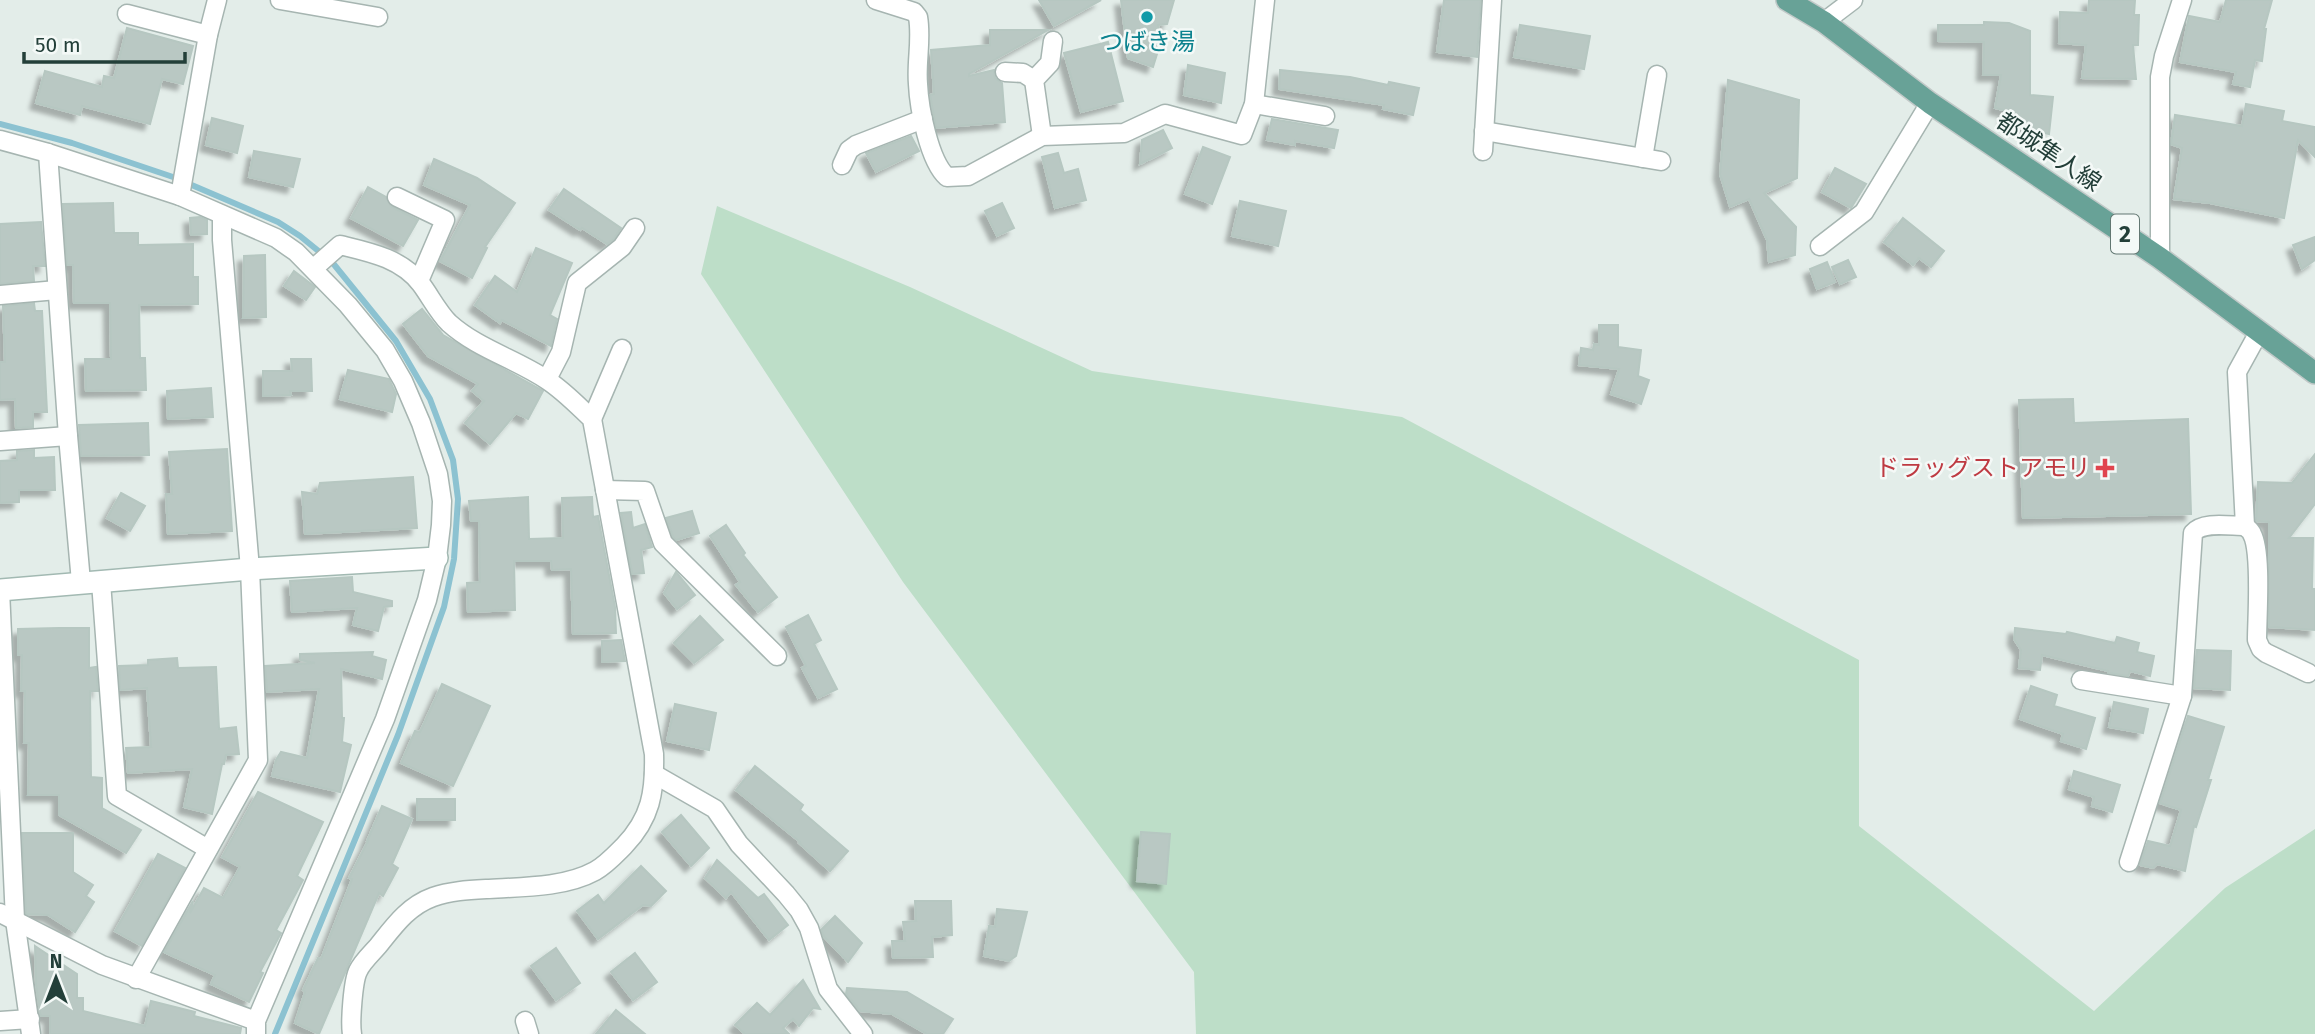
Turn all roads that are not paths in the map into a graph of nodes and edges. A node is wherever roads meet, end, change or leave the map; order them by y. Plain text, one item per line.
1 (217, 0) edge
2 (280, 0) edge
3 (876, 0) edge
4 (1265, 0) edge
5 (1492, 0) edge
6 (1787, 0) edge
7 (1853, 0) edge
8 (2182, 0) edge
9 (127, 14) dead end
10 (378, 17) dead end
11 (1824, 22) junction
12 (208, 35) junction
13 (1053, 41) dead end
14 (1005, 72) dead end
15 (1657, 75) dead end
16 (1034, 80) junction
17 (1930, 103) junction
18 (1254, 104) junction
19 (1325, 116) dead end
20 (923, 119) junction
21 (1484, 131) junction
22 (1042, 136) junction
23 (0, 140) edge
24 (1483, 151) dead end
25 (48, 153) junction
26 (842, 165) dead end
27 (181, 186) junction
28 (397, 197) dead end
29 (222, 215) junction
30 (635, 228) dead end
31 (1820, 246) dead end
32 (2160, 258) junction
33 (322, 260) junction
34 (419, 281) junction
35 (57, 290) junction
36 (0, 295) edge
37 (2259, 332) junction
38 (622, 349) dead end
39 (2315, 373) edge
40 (547, 379) junction
41 (592, 419) junction
42 (68, 436) junction
43 (0, 441) edge
44 (605, 490) junction
45 (2245, 526) junction
46 (437, 558) junction
47 (250, 569) junction
48 (91, 582) junction
49 (0, 590) edge
50 (777, 656) dead end
51 (2308, 673) dead end
52 (2081, 680) dead end
53 (2182, 696) junction
54 (654, 774) junction
55 (208, 849) junction
56 (2129, 862) dead end
57 (8, 916) edge
58 (136, 979) junction
59 (0, 1021) edge
60 (31, 1027) edge
61 (256, 1028) edge
62 (352, 1034) edge
63 (863, 1034) edge

1 - 12 street
2 - 10 street
3 - 20 street
4 - 18 street
5 - 21 street
6 - 11 main road, 都城隼人線 / 2
7 - 11 street
8 - 32 street
9 - 12 street
11 - 17 main road, 都城隼人線 / 2
12 - 27 street
13 - 16 street
14 - 16 street
15 - 21 street
16 - 22 street
17 - 31 street
17 - 32 main road, 都城隼人線 / 2
18 - 19 street
18 - 22 street
20 - 22 street
20 - 26 street
21 - 24 street
23 - 25 street
25 - 27 street
25 - 35 street
27 - 29 street
28 - 34 street
29 - 33 street
29 - 47 street
30 - 40 street
32 - 37 main road, 都城隼人線 / 2
33 - 34 street
33 - 46 street
34 - 40 street
35 - 36 street
35 - 42 street
37 - 39 main road, 都城隼人線 / 2
37 - 45 street
38 - 41 street
40 - 41 street
41 - 44 street
42 - 43 street
42 - 48 street
44 - 50 street
44 - 54 street
45 - 51 street
45 - 53 street
46 - 47 street
46 - 61 street
47 - 48 street
47 - 55 street
48 - 49 street
48 - 55 street
49 - 57 street
52 - 53 street
53 - 56 street
54 - 62 street
54 - 63 street
55 - 58 street
57 - 58 street
57 - 60 street
58 - 61 street
59 - 60 street

